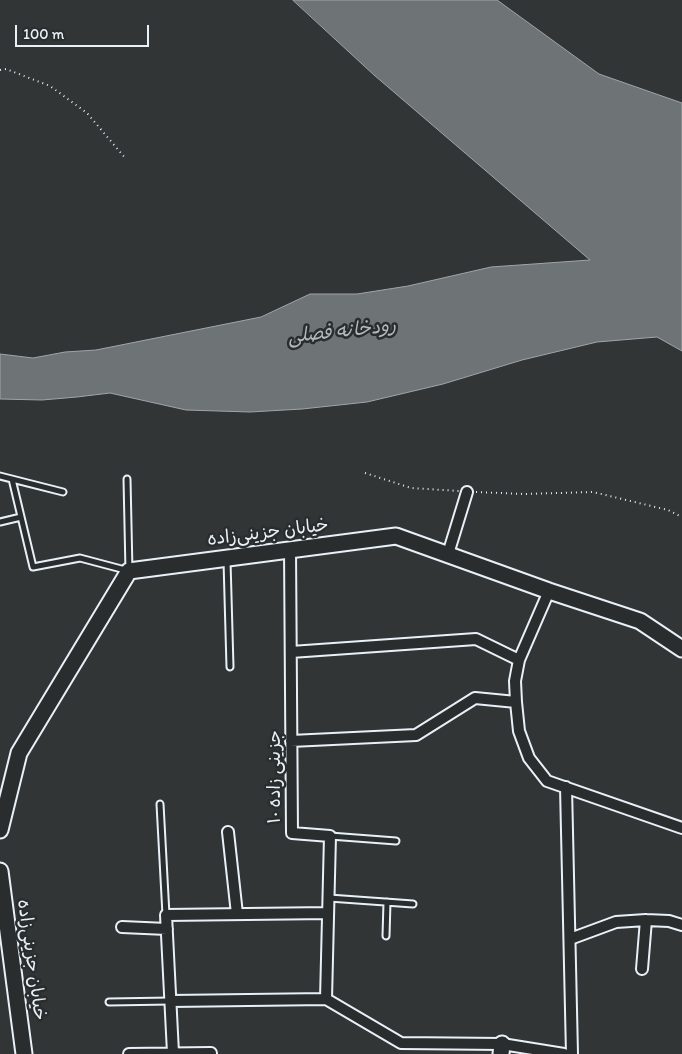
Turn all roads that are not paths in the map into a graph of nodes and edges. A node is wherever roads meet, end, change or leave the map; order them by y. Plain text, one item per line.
1 (0, 476) edge
2 (12, 479) junction
3 (127, 479) dead end
4 (63, 492) dead end
5 (467, 492) road end
6 (21, 517) junction
7 (0, 522) edge
8 (290, 550) junction
9 (448, 554) junction
10 (227, 558) junction
11 (129, 571) junction
12 (549, 591) junction
13 (682, 649) edge
14 (291, 652) junction
15 (519, 660) junction
16 (230, 667) dead end
17 (516, 702) junction
18 (291, 741) junction
19 (566, 787) junction
20 (160, 804) dead end
21 (682, 828) edge
22 (0, 830) edge
23 (228, 832) dead end
24 (330, 836) junction
25 (396, 841) dead end
26 (0, 871) edge
27 (328, 898) junction
28 (387, 902) junction
29 (412, 904) dead end
30 (328, 913) junction
31 (236, 914) junction
32 (166, 915) junction
33 (646, 920) junction
34 (682, 925) edge
35 (122, 927) dead end
36 (167, 929) junction
37 (386, 936) dead end
38 (570, 939) junction
39 (642, 969) dead end
40 (326, 998) junction
41 (170, 1001) junction
42 (109, 1002) dead end
43 (502, 1049) edge
44 (174, 1053) edge
45 (24, 1054) edge
46 (129, 1054) edge
47 (211, 1054) edge
48 (564, 1054) edge
49 (572, 1054) edge

1 - 2 lane
2 - 4 lane
2 - 6 lane
3 - 11 lane
5 - 9 street
6 - 7 lane
6 - 11 lane
8 - 9 street, خیابان جزینی‌زاده
8 - 10 street, خیابان جزینی‌زاده
8 - 14 street, جزینی زاده ۱۰
9 - 12 street, خیابان جزینی‌زاده
10 - 11 street, خیابان جزینی‌زاده
10 - 16 lane
11 - 22 street
12 - 13 street, خیابان جزینی‌زاده
12 - 15 street
14 - 15 street
14 - 18 street, جزینی زاده ۱۰
15 - 17 street
17 - 18 street
17 - 19 street
18 - 24 street, جزینی زاده ۱۰
19 - 21 street
19 - 38 street
20 - 32 lane
23 - 31 street
24 - 25 lane
24 - 27 street
26 - 45 street, خیابان جزینی‌زاده
27 - 28 lane
27 - 30 street
28 - 29 lane
28 - 37 lane
30 - 31 street
30 - 40 street
31 - 32 street
32 - 36 street
33 - 34 street
33 - 38 street
33 - 39 street
35 - 36 street
36 - 41 street
38 - 49 street
40 - 41 street
40 - 43 street
41 - 42 lane
41 - 44 street
43 - 48 street
44 - 46 street
44 - 47 street

